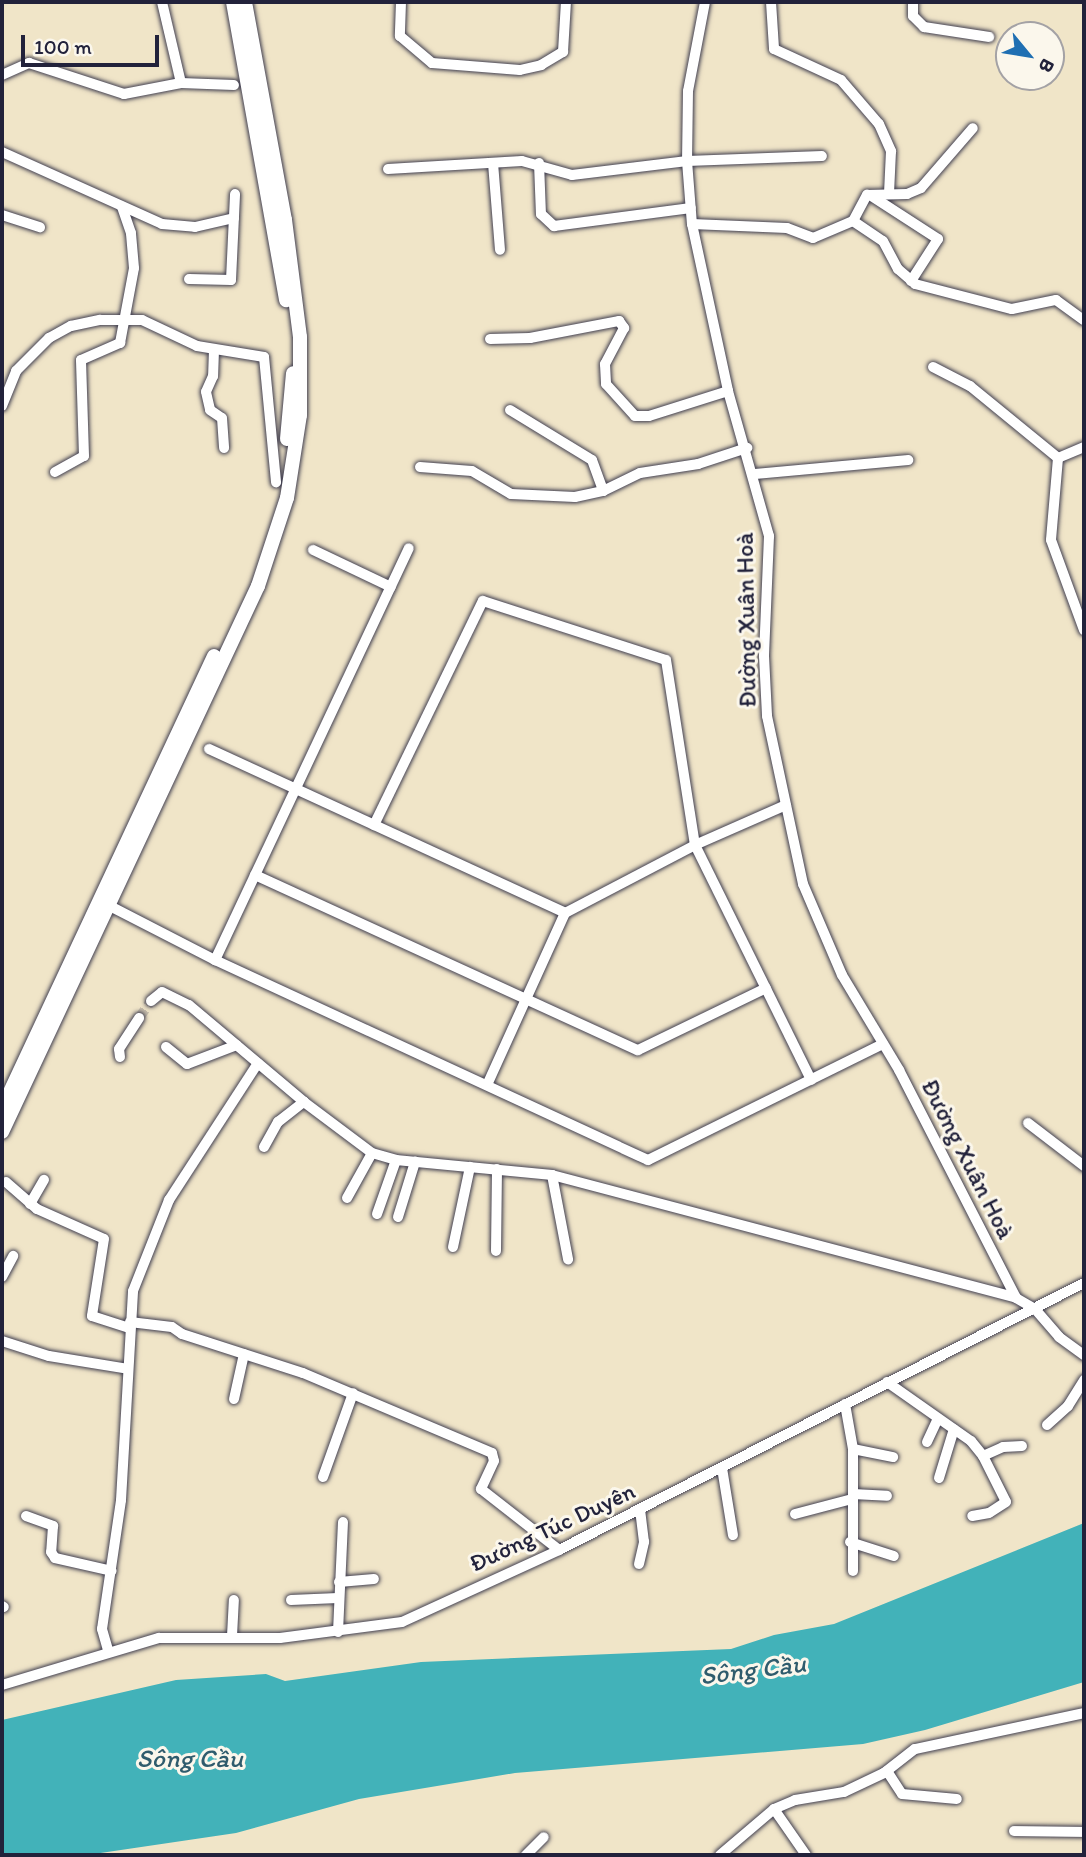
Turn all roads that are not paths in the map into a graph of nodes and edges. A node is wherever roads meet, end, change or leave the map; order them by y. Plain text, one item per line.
1 (162, 2) edge
2 (233, 2) edge
3 (245, 2) edge
4 (401, 2) edge
5 (566, 2) edge
6 (705, 2) edge
7 (771, 2) edge
8 (913, 2) edge
9 (989, 37) dead end
10 (2, 75) edge
11 (181, 83) junction
12 (234, 85) dead end
13 (973, 128) dead end
14 (2, 152) edge
15 (822, 156) dead end
16 (687, 161) junction
17 (493, 163) junction
18 (539, 163) junction
19 (388, 170) dead end
20 (235, 194) dead end
21 (889, 194) junction
22 (870, 195) junction
23 (122, 208) junction
24 (691, 208) junction
25 (2, 215) edge
26 (234, 218) junction
27 (853, 221) junction
28 (692, 223) junction
29 (40, 227) dead end
30 (500, 250) dead end
31 (189, 279) dead end
32 (911, 281) junction
33 (125, 317) junction
34 (1084, 320) edge
35 (490, 339) dead end
36 (214, 350) junction
37 (933, 367) dead end
38 (728, 391) junction
39 (2, 406) edge
40 (510, 410) dead end
41 (1084, 447) edge
42 (224, 448) dead end
43 (747, 448) junction
44 (1058, 458) junction
45 (908, 460) dead end
46 (420, 467) dead end
47 (55, 472) dead end
48 (755, 474) junction
49 (276, 482) dead end
50 (603, 491) junction
51 (410, 548) dead end
52 (313, 550) dead end
53 (391, 587) junction
54 (1084, 630) edge
55 (209, 749) dead end
56 (296, 789) junction
57 (786, 805) junction
58 (374, 825) junction
59 (695, 845) junction
60 (255, 875) junction
61 (103, 902) junction
62 (565, 913) junction
63 (215, 960) junction
64 (765, 988) junction
65 (527, 999) junction
66 (152, 1001) dead end
67 (139, 1018) tunnel mouth
68 (883, 1044) junction
69 (237, 1045) junction
70 (166, 1046) dead end
71 (120, 1057) dead end
72 (258, 1063) junction
73 (811, 1080) junction
74 (487, 1086) junction
75 (304, 1102) junction
76 (2, 1109) edge
77 (1028, 1123) dead end
78 (2, 1132) edge
79 (264, 1147) dead end
80 (372, 1153) junction
81 (396, 1160) junction
82 (415, 1162) junction
83 (1084, 1166) edge
84 (470, 1167) junction
85 (497, 1169) junction
86 (552, 1175) junction
87 (44, 1180) dead end
88 (6, 1182) dead end
89 (347, 1198) dead end
90 (30, 1204) junction
91 (377, 1214) dead end
92 (398, 1217) dead end
93 (453, 1247) dead end
94 (496, 1251) dead end
95 (13, 1256) dead end
96 (568, 1259) dead end
97 (2, 1278) edge
98 (1084, 1283) edge
99 (1016, 1298) junction
100 (1035, 1309) junction
101 (130, 1325) junction
102 (2, 1340) edge
103 (244, 1354) junction
104 (1084, 1355) edge
105 (128, 1369) junction
106 (1084, 1380) edge
107 (887, 1382) junction
108 (353, 1393) junction
109 (234, 1399) dead end
110 (845, 1404) junction
111 (938, 1418) junction
112 (1048, 1425) dead end
113 (954, 1429) junction
114 (927, 1442) dead end
115 (1022, 1446) dead end
116 (853, 1449) junction
117 (983, 1456) junction
118 (893, 1457) dead end
119 (722, 1468) junction
120 (323, 1477) dead end
121 (939, 1478) dead end
122 (887, 1496) dead end
123 (852, 1497) junction
124 (640, 1509) junction
125 (795, 1514) dead end
126 (26, 1516) dead end
127 (972, 1516) dead end
128 (343, 1522) dead end
129 (733, 1535) dead end
130 (850, 1542) junction
131 (559, 1550) junction
132 (894, 1556) dead end
133 (639, 1564) dead end
134 (112, 1571) junction
135 (853, 1571) dead end
136 (374, 1579) dead end
137 (339, 1582) junction
138 (338, 1598) junction
139 (234, 1600) dead end
140 (291, 1600) dead end
141 (338, 1632) junction
142 (232, 1636) junction
143 (108, 1650) junction
144 (2, 1685) edge
145 (1084, 1713) edge
146 (887, 1771) junction
147 (957, 1798) dead end
148 (774, 1809) junction
149 (1014, 1831) dead end
150 (1084, 1832) edge
151 (544, 1837) dead end
152 (526, 1855) edge
153 (720, 1855) edge
154 (806, 1855) edge

1 - 11 street
2 - 61 highway
3 - 61 highway
4 - 5 street
6 - 16 street, Đường Xuân Hoà
7 - 21 street
8 - 9 street
10 - 11 street
11 - 12 street
13 - 21 street
14 - 23 street
15 - 16 street
16 - 18 street
16 - 24 street, Đường Xuân Hoà
17 - 18 street
17 - 19 street
17 - 30 street
18 - 24 street
20 - 26 street
21 - 22 street
22 - 27 street
22 - 32 street
23 - 26 street
23 - 33 street
24 - 28 street, Đường Xuân Hoà
25 - 29 street
26 - 31 street
27 - 28 street
27 - 32 street
28 - 38 street, Đường Xuân Hoà
32 - 34 street
33 - 36 street
33 - 39 street
33 - 47 street
35 - 38 street
36 - 42 street
36 - 49 street
37 - 44 street
38 - 43 street, Đường Xuân Hoà
40 - 50 street
41 - 44 street
43 - 48 street, Đường Xuân Hoà
43 - 50 street
44 - 54 street
45 - 48 street
46 - 50 street
48 - 57 street, Đường Xuân Hoà
51 - 53 street
52 - 53 street
53 - 56 street
55 - 56 street
56 - 58 street
56 - 60 street
57 - 59 street
57 - 68 street, Đường Xuân Hoà
58 - 59 street
58 - 62 street
59 - 62 street
59 - 64 street
60 - 63 street
60 - 65 street
61 - 63 street
61 - 76 highway
61 - 78 highway
62 - 65 street
63 - 74 street
64 - 65 street
64 - 73 street
65 - 74 street
66 - 69 street
67 - 71 street
68 - 73 street
68 - 99 street, Đường Xuân Hoà
69 - 70 street
69 - 72 street
72 - 75 street
72 - 101 street
73 - 74 street
75 - 79 street
75 - 80 street
77 - 83 street
80 - 81 street
80 - 89 street
81 - 82 street
81 - 91 street
82 - 84 street
82 - 92 street
84 - 85 street
84 - 93 street
85 - 86 street
85 - 94 street
86 - 96 street
86 - 99 street
87 - 90 street
88 - 90 street
90 - 101 street
95 - 97 street
98 - 100 street, Đường Túc Duyên
99 - 100 street
100 - 104 street
100 - 107 street, Đường Túc Duyên
101 - 103 street
101 - 105 street
102 - 105 street
103 - 108 street
103 - 109 street
105 - 134 street
106 - 112 street
107 - 110 street, Đường Túc Duyên
107 - 111 street
108 - 120 street
108 - 131 street
110 - 116 street
110 - 119 street, Đường Túc Duyên
111 - 113 street
111 - 114 street
113 - 117 street
113 - 121 street
115 - 117 street
116 - 118 street
116 - 123 street
117 - 127 street
119 - 124 street, Đường Túc Duyên
119 - 129 street
122 - 123 street
123 - 125 street
123 - 130 street
124 - 131 street, Đường Túc Duyên
124 - 133 street
126 - 134 street
128 - 137 street
130 - 132 street
130 - 135 street
131 - 141 street, Đường Túc Duyên
134 - 143 street
136 - 137 street
137 - 138 street
138 - 140 street
138 - 141 street
139 - 142 street
141 - 142 street, Đường Túc Duyên
142 - 143 street, Đường Túc Duyên
143 - 144 street, Đường Túc Duyên
145 - 146 street
146 - 147 street
146 - 148 street
148 - 153 street
148 - 154 street
149 - 150 street
151 - 152 street

